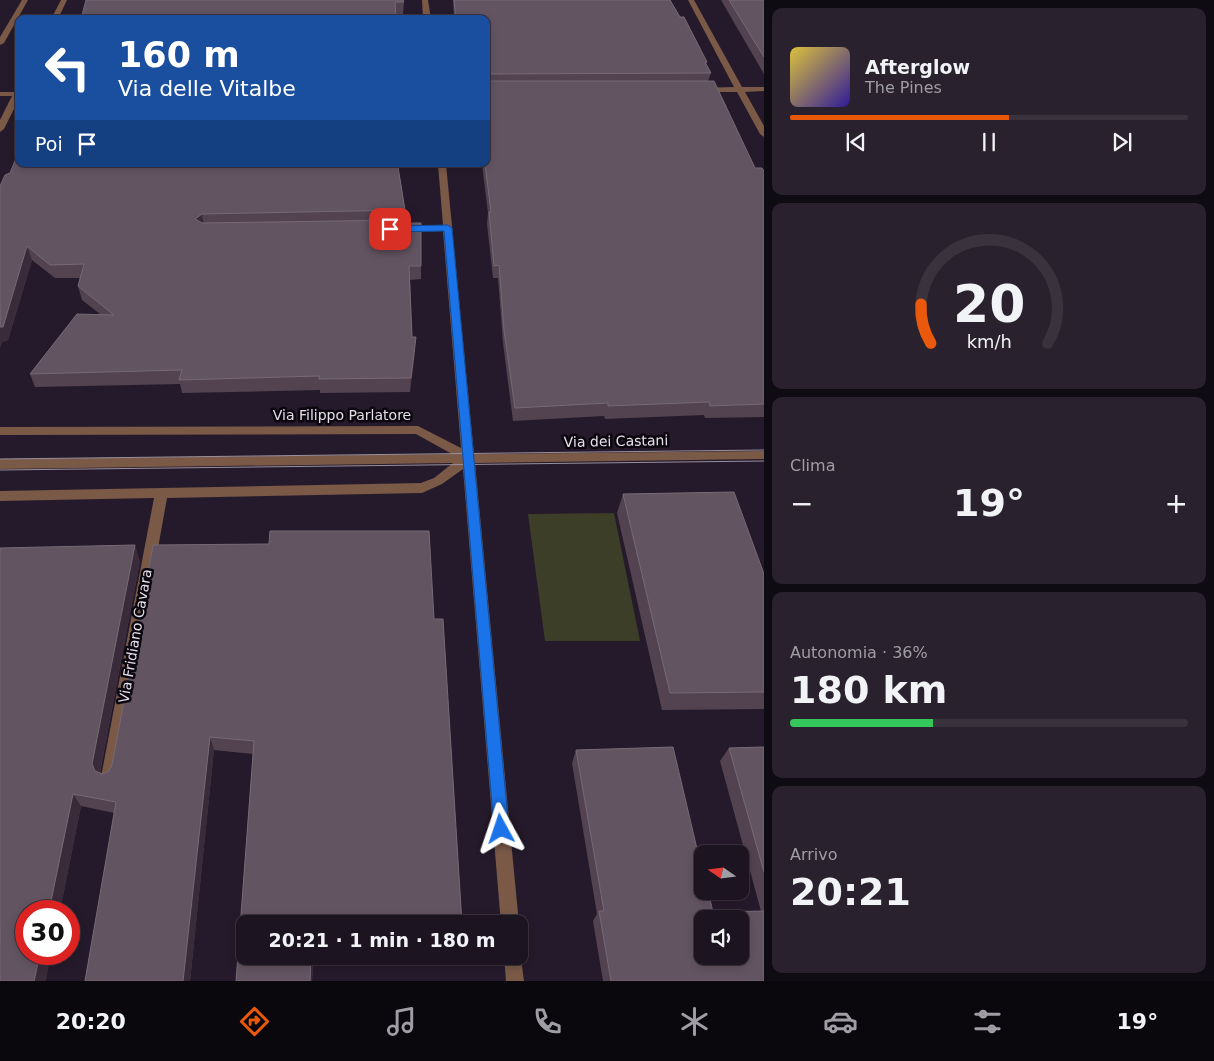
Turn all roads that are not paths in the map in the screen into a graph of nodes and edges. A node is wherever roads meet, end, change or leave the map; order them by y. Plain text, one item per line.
1 (25, 0) edge
2 (64, 0) edge
3 (425, 0) edge
4 (691, 0) edge
5 (16, 15) edge
6 (56, 15) edge
7 (427, 15) edge
8 (15, 17) edge
9 (0, 43) edge
10 (764, 89) edge
11 (692, 90) edge
12 (740, 90) junction
13 (15, 92) edge
14 (0, 94) edge
15 (15, 98) edge
16 (0, 129) edge
17 (764, 134) edge
18 (442, 167) edge
19 (448, 228) junction
20 (398, 229) edge
21 (0, 432) edge
22 (764, 455) edge
23 (469, 458) junction
24 (0, 464) edge
25 (161, 495) junction
26 (0, 496) edge
27 (109, 777) edge
28 (509, 915) edge
29 (514, 965) edge
30 (515, 981) edge

1 - 5 street
2 - 6 street
3 - 7 street
4 - 12 street
8 - 9 street
10 - 12 street
11 - 12 street
12 - 17 street
13 - 14 street
15 - 16 street
18 - 19 street
19 - 20 street
19 - 23 street
21 - 23 street, Via Filippo Parlatore
22 - 23 street, Via dei Castani
23 - 24 street, Via dei Castani
23 - 25 street
23 - 28 street
25 - 26 street
25 - 27 street, Via Fridiano Cavara
29 - 30 street

